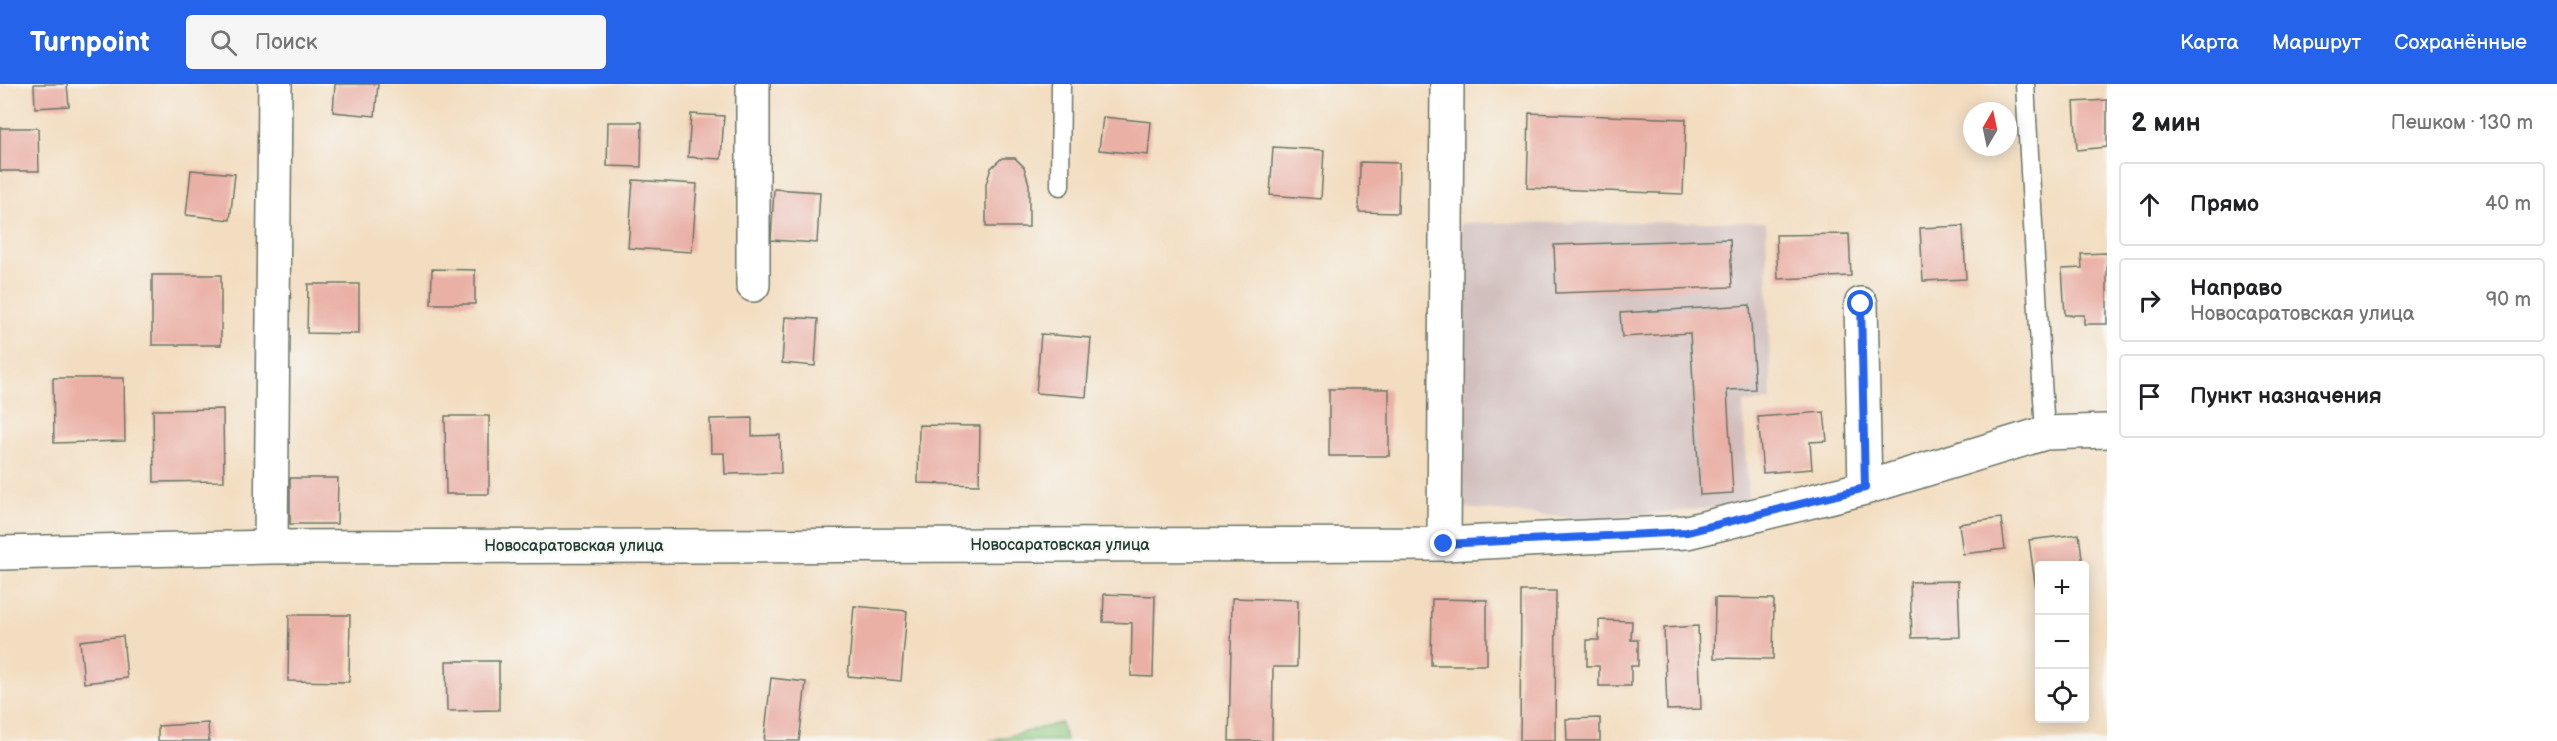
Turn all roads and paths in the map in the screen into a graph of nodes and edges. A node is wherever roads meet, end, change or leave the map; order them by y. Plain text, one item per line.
1 (275, 84) edge
2 (753, 84) edge
3 (1061, 84) edge
4 (1448, 84) edge
5 (2025, 84) edge
6 (1060, 186) dead end
7 (753, 285) dead end
8 (1861, 304) dead end
9 (2107, 431) edge
10 (2044, 433) junction
11 (1865, 488) junction
12 (1444, 544) junction
13 (271, 547) junction
14 (0, 553) edge

1 - 13 street
2 - 7 street
3 - 6 lane
4 - 12 street
5 - 10 lane
8 - 11 street
9 - 10 street, Новосаратовская улица
10 - 11 street, Новосаратовская улица
11 - 12 street, Новосаратовская улица
12 - 13 street, Новосаратовская улица
13 - 14 street, Новосаратовская улица

